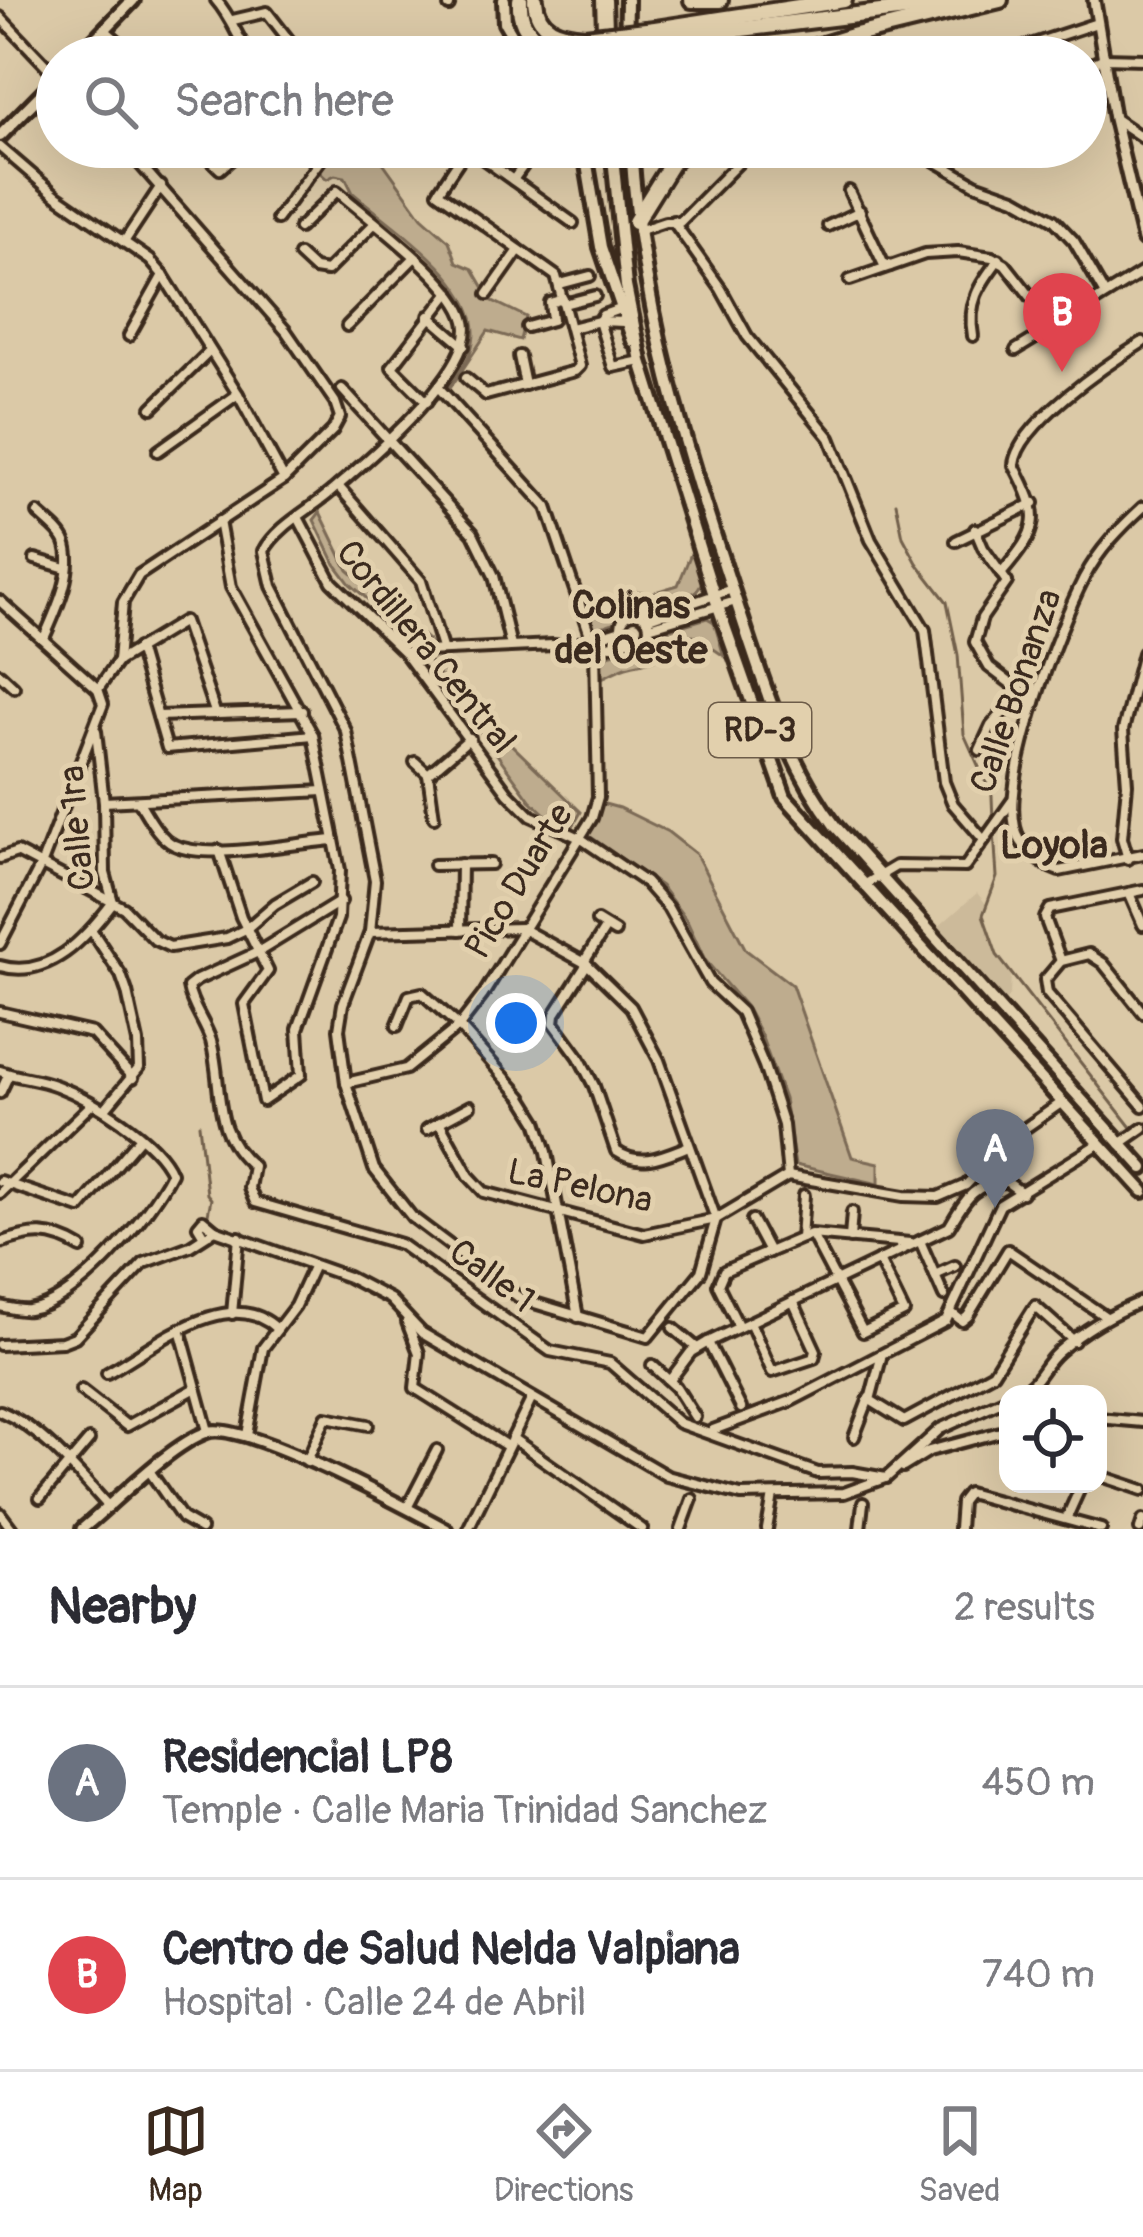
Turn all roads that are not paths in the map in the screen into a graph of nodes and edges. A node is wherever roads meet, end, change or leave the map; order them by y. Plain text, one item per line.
1 (134, 0) edge
2 (217, 0) edge
3 (504, 0) edge
4 (520, 0) edge
5 (535, 0) edge
6 (604, 0) edge
7 (627, 0) edge
8 (692, 0) edge
9 (720, 0) edge
10 (844, 0) edge
11 (979, 0) edge
12 (1000, 0) edge
13 (1094, 0) edge
14 (0, 17) edge
15 (233, 20) junction
16 (1097, 23) junction
17 (105, 30) junction
18 (653, 34) junction
19 (99, 36) edge
20 (112, 36) edge
21 (236, 36) edge
22 (286, 36) edge
23 (513, 36) edge
24 (532, 36) edge
25 (561, 36) edge
26 (605, 36) edge
27 (626, 36) edge
28 (638, 36) edge
29 (682, 36) joint
30 (849, 36) edge
31 (1058, 36) edge
32 (1100, 36) edge
33 (36, 56) edge
34 (1107, 58) edge
35 (1143, 59) edge
36 (1107, 76) edge
37 (36, 99) edge
38 (1114, 118) junction
39 (1143, 126) edge
40 (1132, 130) junction
41 (0, 136) edge
42 (1143, 138) edge
43 (0, 147) edge
44 (144, 168) edge
45 (313, 168) edge
46 (454, 168) edge
47 (497, 168) edge
48 (522, 168) edge
49 (587, 168) edge
50 (614, 168) edge
51 (632, 168) edge
52 (669, 168) edge
53 (734, 168) edge
54 (947, 168) edge
55 (513, 180) junction
56 (161, 186) junction
57 (849, 191) dead end
58 (860, 211) junction
59 (277, 219) dead end
60 (673, 221) junction
61 (573, 223) dead end
62 (374, 224) junction
63 (828, 226) dead end
64 (636, 227) junction
65 (299, 228) dead end
66 (1143, 240) edge
67 (124, 242) junction
68 (519, 250) junction
69 (299, 255) dead end
70 (413, 258) junction
71 (999, 259) junction
72 (890, 266) junction
73 (1143, 272) edge
74 (163, 274) junction
75 (590, 276) dead end
76 (850, 280) dead end
77 (560, 284) junction
78 (450, 292) junction
79 (1104, 293) junction
80 (488, 294) dead end
81 (595, 296) dead end
82 (564, 301) junction
83 (622, 315) junction
84 (429, 316) junction
85 (599, 321) junction
86 (1053, 325) junction
87 (347, 326) dead end
88 (526, 328) dead end
89 (572, 328) junction
90 (129, 336) dead end
91 (973, 336) dead end
92 (1143, 342) edge
93 (464, 346) junction
94 (1016, 350) dead end
95 (210, 351) junction
96 (519, 356) dead end
97 (641, 361) junction
98 (466, 378) dead end
99 (525, 385) junction
100 (438, 387) junction
101 (342, 389) dead end
102 (238, 394) junction
103 (427, 402) junction
104 (152, 408) dead end
105 (388, 439) junction
106 (158, 451) dead end
107 (284, 479) junction
108 (338, 487) junction
109 (1034, 502) junction
110 (1143, 507) edge
111 (38, 513) dead end
112 (299, 519) junction
113 (219, 520) junction
114 (975, 530) junction
115 (956, 541) dead end
116 (34, 559) dead end
117 (66, 568) junction
118 (1004, 578) junction
119 (734, 595) junction
120 (0, 601) edge
121 (717, 601) junction
122 (648, 623) junction
123 (621, 630) junction
124 (44, 638) junction
125 (591, 639) junction
126 (629, 640) junction
127 (511, 646) junction
128 (568, 646) junction
129 (138, 648) junction
130 (442, 648) junction
131 (595, 650) junction
132 (404, 652) junction
133 (1143, 653) edge
134 (118, 661) junction
135 (0, 674) edge
136 (14, 687) dead end
137 (98, 689) junction
138 (1021, 692) junction
139 (1035, 702) junction
140 (303, 711) junction
141 (215, 712) junction
142 (158, 716) junction
143 (96, 730) junction
144 (313, 735) junction
145 (470, 738) junction
146 (980, 750) dead end
147 (416, 762) dead end
148 (428, 774) junction
149 (324, 791) junction
150 (1013, 800) junction
151 (138, 801) junction
152 (104, 802) junction
153 (434, 817) dead end
154 (580, 838) junction
155 (334, 840) junction
156 (984, 840) junction
157 (219, 850) junction
158 (1143, 854) edge
159 (0, 858) edge
160 (1128, 859) junction
161 (42, 863) junction
162 (461, 864) junction
163 (491, 864) dead end
164 (434, 865) dead end
165 (878, 874) junction
166 (312, 882) dead end
167 (864, 885) junction
168 (1143, 890) edge
169 (1130, 893) junction
170 (341, 901) junction
171 (113, 902) junction
172 (0, 919) edge
173 (11, 924) junction
174 (1143, 925) edge
175 (606, 926) dead end
176 (521, 928) junction
177 (246, 929) junction
178 (460, 930) junction
179 (92, 931) junction
180 (370, 932) junction
181 (0, 944) edge
182 (258, 952) junction
183 (1061, 961) junction
184 (585, 963) junction
185 (0, 966) edge
186 (0, 1012) edge
187 (1143, 1013) edge
188 (398, 1026) dead end
189 (459, 1026) junction
190 (1040, 1052) junction
191 (1027, 1063) junction
192 (4, 1072) edge
193 (133, 1078) junction
194 (346, 1082) junction
195 (0, 1094) edge
196 (1061, 1103) junction
197 (92, 1104) junction
198 (470, 1106) dead end
199 (1143, 1106) edge
200 (107, 1107) junction
201 (439, 1122) junction
202 (428, 1129) dead end
203 (1142, 1129) edge
204 (140, 1138) junction
205 (1125, 1142) junction
206 (1099, 1144) junction
207 (689, 1146) junction
208 (1143, 1168) edge
209 (788, 1176) junction
210 (3, 1187) edge
211 (1143, 1191) edge
212 (1022, 1192) junction
213 (804, 1195) dead end
214 (556, 1212) junction
215 (852, 1212) dead end
216 (716, 1220) junction
217 (752, 1220) dead end
218 (215, 1230) junction
219 (205, 1236) junction
220 (806, 1236) junction
221 (239, 1237) junction
222 (850, 1238) junction
223 (917, 1242) junction
224 (0, 1243) edge
225 (81, 1248) dead end
226 (769, 1252) junction
227 (879, 1260) junction
228 (313, 1266) junction
229 (955, 1266) dead end
230 (935, 1276) junction
231 (837, 1280) junction
232 (944, 1296) dead end
233 (794, 1301) junction
234 (1143, 1301) edge
235 (0, 1306) edge
236 (952, 1313) junction
237 (232, 1314) junction
238 (405, 1316) junction
239 (578, 1316) junction
240 (1106, 1317) junction
241 (750, 1322) junction
242 (739, 1327) junction
243 (674, 1328) dead end
244 (180, 1329) junction
245 (277, 1329) junction
246 (1073, 1341) junction
247 (708, 1342) junction
248 (0, 1345) edge
249 (697, 1348) junction
250 (881, 1356) junction
251 (652, 1365) dead end
252 (107, 1373) dead end
253 (670, 1380) junction
254 (1034, 1385) edge
255 (196, 1388) junction
256 (81, 1390) dead end
257 (869, 1396) junction
258 (531, 1400) junction
259 (999, 1402) edge
260 (741, 1408) dead end
261 (1, 1414) edge
262 (695, 1418) dead end
263 (1107, 1419) edge
264 (1143, 1422) edge
265 (368, 1425) dead end
266 (208, 1431) junction
267 (710, 1431) junction
268 (999, 1432) edge
269 (248, 1435) junction
270 (854, 1437) dead end
271 (89, 1440) dead end
272 (510, 1442) junction
273 (437, 1450) dead end
274 (307, 1461) junction
275 (69, 1464) junction
276 (150, 1472) junction
277 (886, 1478) junction
278 (1107, 1478) edge
279 (1143, 1490) edge
280 (1078, 1493) edge
281 (773, 1495) junction
282 (40, 1498) dead end
283 (692, 1499) dead end
284 (863, 1503) dead end
285 (109, 1507) junction
286 (407, 1508) junction
287 (0, 1513) edge
288 (1067, 1517) junction
289 (1143, 1520) edge
290 (471, 1528) edge
291 (12, 1529) edge
292 (82, 1529) edge
293 (201, 1529) edge
294 (446, 1529) edge
295 (642, 1529) edge
296 (681, 1529) edge
297 (767, 1529) edge
298 (860, 1529) edge
299 (959, 1529) edge
300 (1101, 1529) edge
301 (1140, 1529) edge

1 - 17 main road
2 - 15 street
3 - 23 main road
4 - 24 highway
5 - 25 highway
6 - 26 highway
7 - 27 main road
8 - 9 highway
10 - 18 highway
11 - 29 highway
12 - 30 highway
13 - 16 street
14 - 33 street
15 - 21 street
15 - 22 street
16 - 31 street
16 - 32 street
17 - 19 main road
17 - 20 street
18 - 28 highway, bridge
18 - 29 highway
34 - 35 street
36 - 38 street
37 - 41 main road
38 - 40 street
38 - 66 street
39 - 40 street
40 - 42 street
43 - 67 street
44 - 56 street
45 - 59 street
46 - 68 street
47 - 55 street
48 - 55 street
49 - 83 main road
50 - 97 main road, RD-3
51 - 64 main road, RD-3
52 - 64 highway
53 - 60 street
54 - 79 street
55 - 61 street
56 - 67 street
56 - 107 street
57 - 58 street
58 - 63 street
58 - 72 street
60 - 64 street
60 - 156 street
62 - 65 street
62 - 69 street
62 - 70 street
64 - 119 main road, RD-3
67 - 74 street
68 - 77 street
68 - 80 street
70 - 78 street
70 - 87 street
71 - 72 street
71 - 86 street
71 - 91 street
72 - 76 street
73 - 79 street
74 - 90 street
74 - 95 street
75 - 77 street
77 - 82 street
78 - 84 street
78 - 93 street
79 - 86 street
81 - 82 street
82 - 88 street
82 - 89 street
83 - 85 street
83 - 97 main road
84 - 93 street
84 - 103 street
85 - 89 street
85 - 97 street
86 - 94 street
89 - 99 street
92 - 109 street
93 - 100 street
95 - 102 street
95 - 104 street
96 - 99 street
97 - 121 main road, RD-3
98 - 99 street
100 - 103 street
100 - 125 street, Pico Duarte
101 - 105 street
102 - 106 street
102 - 107 street
103 - 105 street
105 - 108 street
105 - 127 street
107 - 113 street
108 - 112 street
108 - 130 street
109 - 114 street
109 - 118 street
110 - 139 street, Calle Bonanza
111 - 117 street
112 - 132 street, Cordillera Central
112 - 180 street
113 - 134 street
113 - 140 street
114 - 115 street
114 - 118 street
116 - 117 street
117 - 124 street
118 - 138 street
119 - 121 street
119 - 165 main road, RD-3
120 - 124 street
121 - 122 street
121 - 167 main road, RD-3
122 - 123 street
122 - 126 street
123 - 125 street
123 - 126 street
124 - 137 street
125 - 128 street
125 - 131 street, Pico Duarte
126 - 131 street
127 - 128 street
127 - 130 street
128 - 131 street
129 - 134 street
129 - 141 street
129 - 142 street
130 - 132 street
131 - 154 street, Pico Duarte
132 - 145 street, Cordillera Central
133 - 160 street
134 - 137 street
135 - 136 street
137 - 143 street, Calle 1ra
138 - 139 street
138 - 146 street
139 - 150 street, Calle Bonanza
140 - 141 street
140 - 144 street
141 - 142 street
142 - 144 street
143 - 152 street, Calle 1ra
143 - 161 street
144 - 149 street
145 - 148 street
145 - 154 street, Cordillera Central
147 - 148 street
148 - 153 street
149 - 151 street
149 - 155 street
150 - 156 street, Calle Bonanza
150 - 160 street
151 - 152 street
151 - 157 street
152 - 171 street, Calle 1ra
154 - 176 street, Pico Duarte
154 - 209 street, Cordillera Central
155 - 157 street
155 - 170 street
156 - 165 street, Calle Bonanza
157 - 177 street
158 - 160 street
159 - 161 street
161 - 171 street
161 - 173 street
162 - 163 street
162 - 164 street
162 - 178 street
165 - 167 street
165 - 190 main road, RD-3
166 - 177 street
167 - 191 main road, RD-3
168 - 169 street
169 - 174 street
169 - 183 street
170 - 182 street
170 - 182 street
171 - 177 street
171 - 179 street, Calle 1ra
172 - 173 street
173 - 181 street
175 - 184 street
176 - 178 street
176 - 184 street
176 - 189 street, Pico Duarte
177 - 182 street
178 - 180 street
179 - 185 street
179 - 193 street, Calle 1ra
180 - 194 street
182 - 267 street, Calle 1
183 - 187 street
183 - 199 street
184 - 207 street
184 - 207 street
186 - 193 street
188 - 189 street
189 - 194 street, Pico Duarte
189 - 214 street
190 - 191 main road
190 - 205 main road, RD-3
191 - 196 main road, RD-3
192 - 195 street
192 - 197 street
193 - 200 street
194 - 239 street
196 - 206 main road, RD-3
196 - 209 street
197 - 200 street
197 - 210 street
198 - 201 street
200 - 204 street
201 - 202 street
201 - 214 street, La Pelona
203 - 205 street
204 - 210 street
204 - 235 street
205 - 208 main road, RD-3
206 - 211 main road, RD-3
206 - 212 street
207 - 216 street
209 - 216 street, La Pelona
212 - 223 street
212 - 236 street
213 - 220 street
214 - 216 street, La Pelona
214 - 239 street
215 - 222 street
216 - 239 street
217 - 226 street
218 - 219 street
218 - 219 street
218 - 221 street
219 - 248 street
220 - 222 street
220 - 226 street
220 - 231 street
221 - 228 street
221 - 237 street
222 - 223 street
223 - 227 street
223 - 230 street
224 - 225 street
226 - 242 street
227 - 231 street
227 - 231 street
228 - 238 street
228 - 245 street
229 - 230 street
230 - 232 street
231 - 233 street
233 - 241 street
233 - 241 street
234 - 240 street
236 - 240 street
236 - 250 street
237 - 244 street
237 - 245 street
238 - 258 street
238 - 272 street
240 - 246 street
241 - 242 street
242 - 247 street
243 - 249 street
244 - 252 street
244 - 255 street
245 - 269 street
246 - 254 street
246 - 257 street
247 - 249 street
247 - 260 street
249 - 253 street
250 - 257 street
250 - 267 street
251 - 253 street
253 - 262 street
255 - 256 street
255 - 266 street
257 - 270 street
258 - 272 street
258 - 281 street
259 - 277 street
261 - 275 street
263 - 264 street
265 - 274 street
266 - 269 street
266 - 276 street
267 - 277 street
268 - 277 street
269 - 274 street
271 - 275 street
272 - 290 street
272 - 295 street
273 - 286 street
274 - 286 street
275 - 282 street
275 - 285 street
276 - 285 street
276 - 293 street
277 - 281 street
278 - 279 street
280 - 288 street
281 - 297 street
283 - 296 street
284 - 298 street
285 - 292 street
286 - 294 street
287 - 291 street
288 - 299 street
288 - 300 street
289 - 301 street

